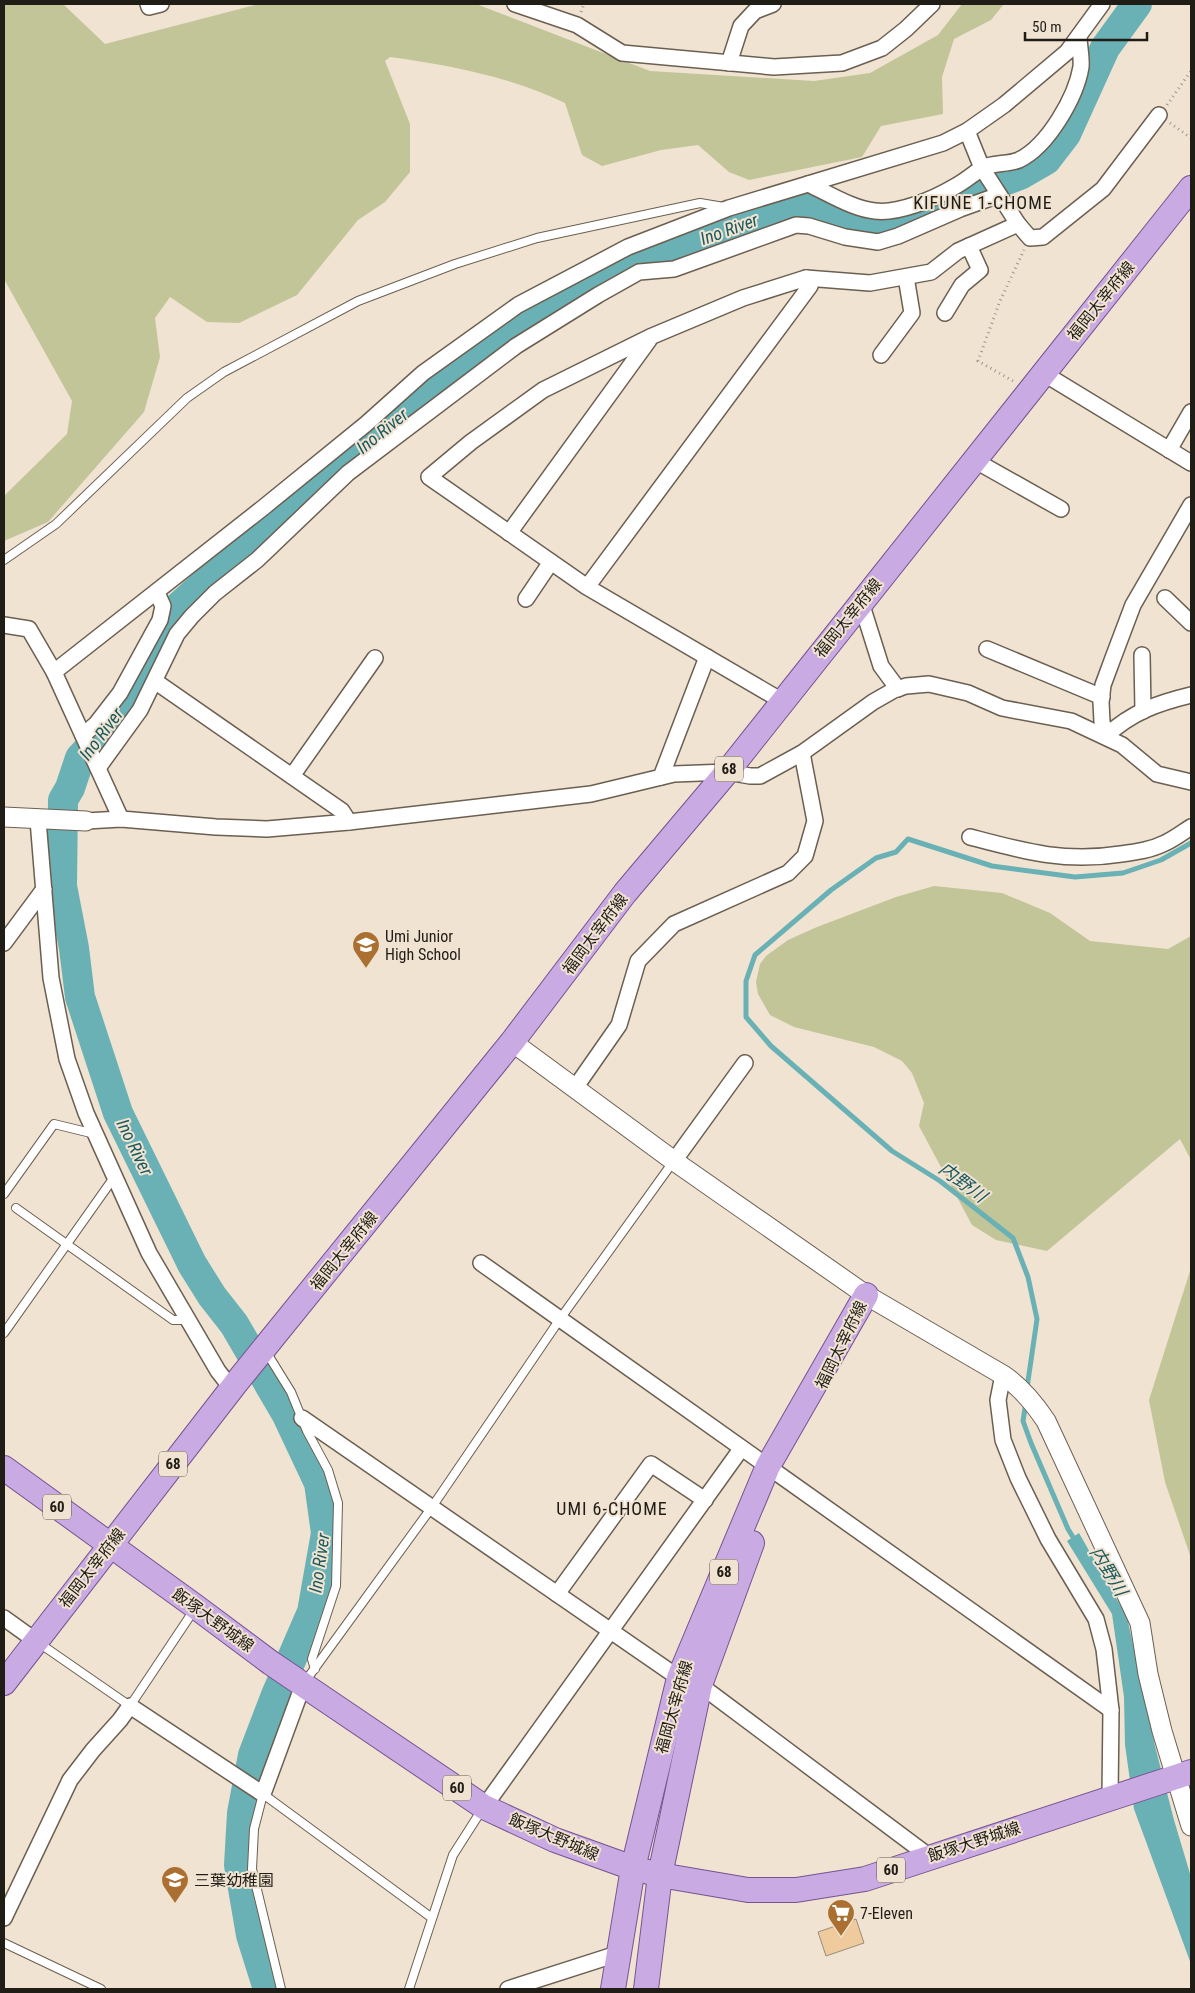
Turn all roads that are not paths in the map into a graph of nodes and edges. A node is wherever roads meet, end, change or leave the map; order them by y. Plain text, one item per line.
1 (148, 4) edge
2 (161, 4) edge
3 (515, 4) edge
4 (773, 4) edge
5 (932, 4) edge
6 (1102, 4) edge
7 (1078, 36) junction
8 (729, 63) junction
9 (1159, 115) road end
10 (967, 131) junction
11 (982, 168) junction
12 (808, 184) junction
13 (1191, 188) edge
14 (999, 195) junction
15 (729, 208) junction
16 (1018, 224) junction
17 (969, 246) junction
18 (906, 277) junction
19 (806, 278) junction
20 (945, 313) dead end
21 (650, 337) junction
22 (881, 355) dead end
23 (1036, 382) junction
24 (1191, 412) edge
25 (1168, 450) junction
26 (974, 460) junction
27 (1191, 463) edge
28 (1191, 506) edge
29 (1061, 509) dead end
30 (509, 533) junction
31 (4, 560) edge
32 (551, 562) junction
33 (586, 587) junction
34 (157, 593) junction
35 (1165, 598) dead end
36 (526, 599) dead end
37 (858, 606) junction
38 (1191, 623) edge
39 (4, 625) edge
40 (987, 649) dead end
41 (1142, 654) dead end
42 (707, 657) junction
43 (376, 658) dead end
44 (54, 672) junction
45 (159, 684) dead end
46 (898, 689) junction
47 (1191, 695) edge
48 (1102, 697) junction
49 (782, 701) junction
50 (1143, 711) junction
51 (83, 735) junction
52 (1106, 736) junction
53 (802, 753) junction
54 (98, 768) junction
55 (727, 772) junction
56 (292, 776) junction
57 (662, 777) junction
58 (1191, 782) edge
59 (4, 817) edge
60 (121, 819) junction
61 (38, 820) junction
62 (86, 820) joint
63 (349, 822) junction
64 (1191, 827) edge
65 (970, 837) dead end
66 (44, 889) junction
67 (4, 943) edge
68 (512, 1042) junction
69 (745, 1063) dead end
70 (575, 1088) junction
71 (96, 1135) junction
72 (674, 1161) junction
73 (115, 1176) junction
74 (4, 1194) edge
75 (16, 1208) dead end
76 (68, 1243) junction
77 (480, 1263) dead end
78 (866, 1295) junction
79 (560, 1319) junction
80 (188, 1320) junction
81 (4, 1332) edge
82 (265, 1349) junction
83 (1010, 1379) junction
84 (234, 1386) junction
85 (302, 1418) junction
86 (740, 1449) junction
87 (4, 1468) edge
88 (773, 1470) junction
89 (705, 1500) junction
90 (432, 1507) junction
91 (110, 1546) junction
92 (557, 1594) junction
93 (196, 1607) junction
94 (4, 1618) edge
95 (611, 1631) junction
96 (36, 1641) junction
97 (305, 1678) junction
98 (689, 1681) junction
99 (4, 1684) edge
100 (130, 1706) junction
101 (1111, 1710) junction
102 (1174, 1777) edge
103 (259, 1791) junction
104 (1112, 1797) junction
105 (484, 1807) junction
106 (1191, 1826) edge
107 (930, 1857) junction
108 (633, 1868) junction
109 (660, 1875) junction
110 (4, 1918) edge
111 (432, 1918) junction
112 (4, 1943) edge
113 (620, 1953) junction
114 (101, 1989) edge
115 (282, 1989) edge
116 (409, 1989) edge
117 (514, 1989) edge
118 (613, 1989) edge
119 (646, 1989) edge

1 - 2 street
3 - 8 street
4 - 8 street
5 - 8 street
6 - 7 street
7 - 10 street
7 - 11 street
9 - 16 street
10 - 11 street
10 - 12 street
11 - 12 street
11 - 14 street
12 - 15 street
13 - 23 main road, 福岡太宰府線 / 68
14 - 16 street
14 - 54 street
15 - 31 lane
15 - 34 street
16 - 17 street
17 - 18 street
17 - 20 street
18 - 19 street
18 - 22 street
19 - 21 street
19 - 33 street
21 - 30 street
21 - 30 street
23 - 25 street
23 - 26 main road, 福岡太宰府線 / 68
24 - 25 street
25 - 27 street
26 - 29 street
26 - 37 main road, 福岡太宰府線 / 68
28 - 48 street
30 - 32 street
32 - 33 street
32 - 36 street
33 - 42 street
34 - 44 street
34 - 51 street
35 - 38 street
37 - 46 street
37 - 49 main road, 福岡太宰府線 / 68
39 - 44 street
40 - 48 street
41 - 50 street
42 - 49 street
42 - 57 street
43 - 56 street
44 - 51 street
45 - 56 street
46 - 52 street
46 - 53 street
47 - 50 street
48 - 52 street
49 - 55 main road, 福岡太宰府線 / 68
50 - 52 street
51 - 54 street
52 - 58 street
53 - 55 street
53 - 70 street
54 - 60 street
55 - 57 street
55 - 68 main road, 福岡太宰府線 / 68
56 - 63 street
57 - 63 street
59 - 61 street
60 - 62 street
60 - 63 street
61 - 62 street
61 - 66 street
64 - 65 street
66 - 67 street
66 - 71 street
68 - 70 street
68 - 82 main road, 福岡太宰府線 / 68
69 - 72 street
70 - 72 street
71 - 73 street
71 - 74 lane
72 - 78 street
72 - 79 lane
73 - 76 lane
73 - 80 street
75 - 76 lane
76 - 80 lane
76 - 81 lane
77 - 79 street
78 - 83 street
78 - 88 main road, 福岡太宰府線 / 68
79 - 86 street
79 - 90 lane
80 - 84 street
82 - 84 main road, 福岡太宰府線 / 68
82 - 85 lane
83 - 101 street
83 - 102 street
84 - 91 main road, 福岡太宰府線 / 68
85 - 90 street
85 - 97 lane
86 - 88 street
86 - 89 street
87 - 91 main road, 飯塚大野城線 / 60
88 - 98 main road, 福岡太宰府線 / 68
88 - 101 street
89 - 92 street
89 - 95 street
90 - 92 street
90 - 97 lane
91 - 93 main road, 飯塚大野城線 / 60
91 - 96 main road, 福岡太宰府線 / 68
92 - 95 street
93 - 97 main road, 飯塚大野城線 / 60
93 - 100 lane
94 - 96 street
95 - 98 street
95 - 105 street
96 - 99 main road, 福岡太宰府線 / 68
96 - 100 lane
97 - 103 street
97 - 105 main road, 飯塚大野城線 / 60
98 - 107 street
98 - 108 main road, 福岡太宰府線 / 68
98 - 109 main road, 福岡太宰府線 / 68
100 - 103 street
100 - 110 street
101 - 104 street
102 - 104 main road, 飯塚大野城線 / 60
102 - 106 street
103 - 111 lane
103 - 115 lane
104 - 107 main road, 飯塚大野城線 / 60
105 - 108 main road, 飯塚大野城線 / 60
105 - 111 lane
107 - 109 main road, 飯塚大野城線 / 60
108 - 109 main road, 飯塚大野城線 / 60
108 - 113 main road, 福岡太宰府線 / 68
109 - 119 main road, 福岡太宰府線 / 68
111 - 116 lane
112 - 114 lane
113 - 117 street
113 - 118 main road, 福岡太宰府線 / 68

